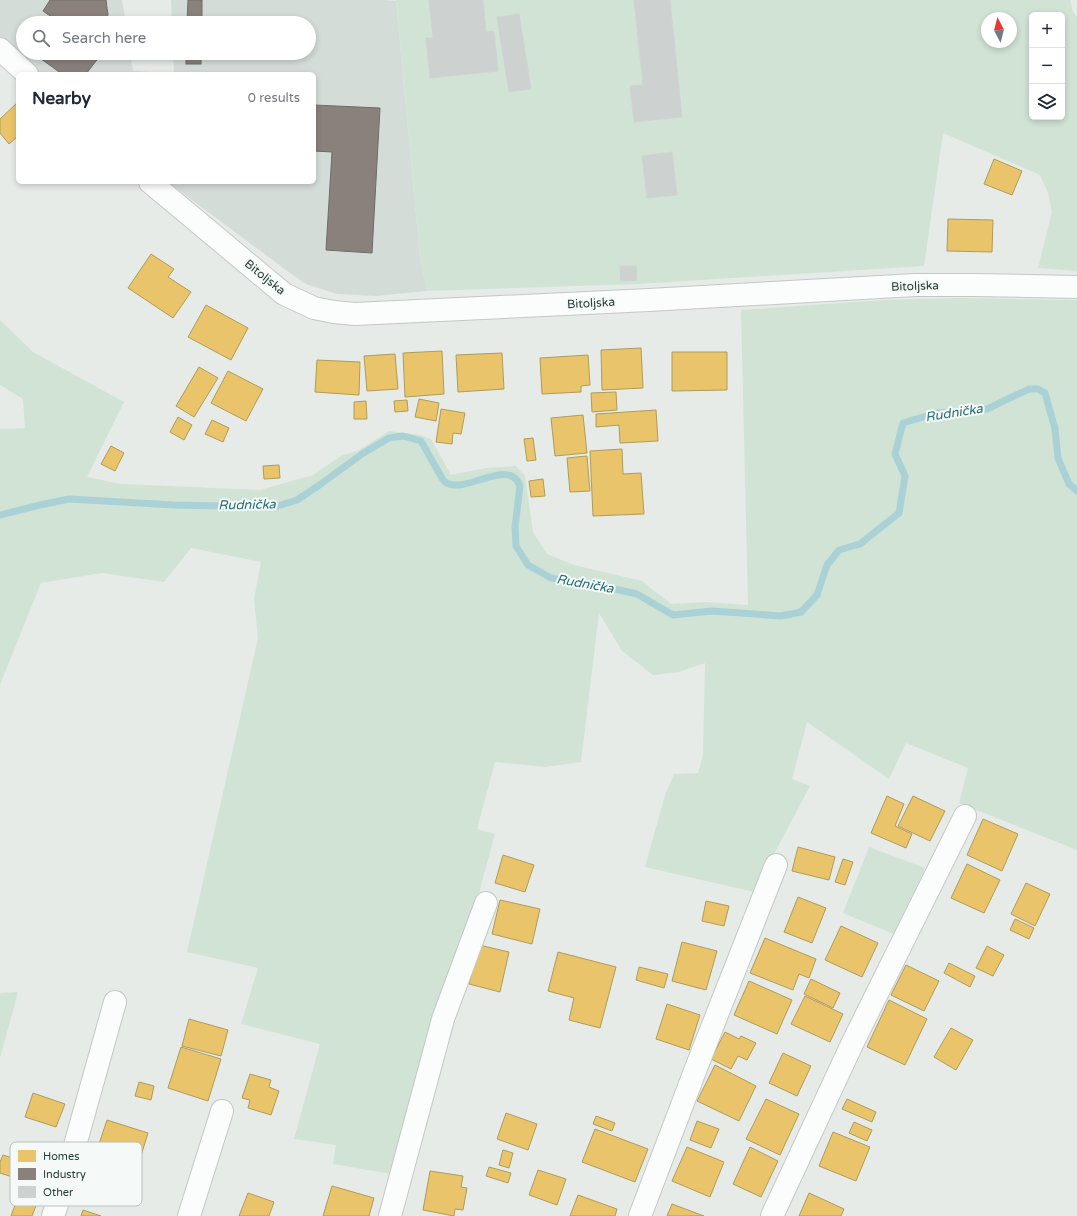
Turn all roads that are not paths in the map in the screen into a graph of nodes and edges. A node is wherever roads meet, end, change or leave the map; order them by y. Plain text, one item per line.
1 (0, 49) edge
2 (26, 72) edge
3 (152, 184) edge
4 (1077, 287) edge
5 (965, 816) dead end
6 (776, 865) dead end
7 (486, 902) dead end
8 (115, 1002) dead end
9 (222, 1111) dead end
10 (76, 1142) edge
11 (56, 1206) edge
12 (53, 1216) edge
13 (189, 1216) edge
14 (390, 1216) edge
15 (640, 1216) edge
16 (772, 1216) edge

1 - 2 street
3 - 4 street, Bitoljska
5 - 16 street
6 - 15 street
7 - 14 street
8 - 10 street
9 - 13 street
11 - 12 street

